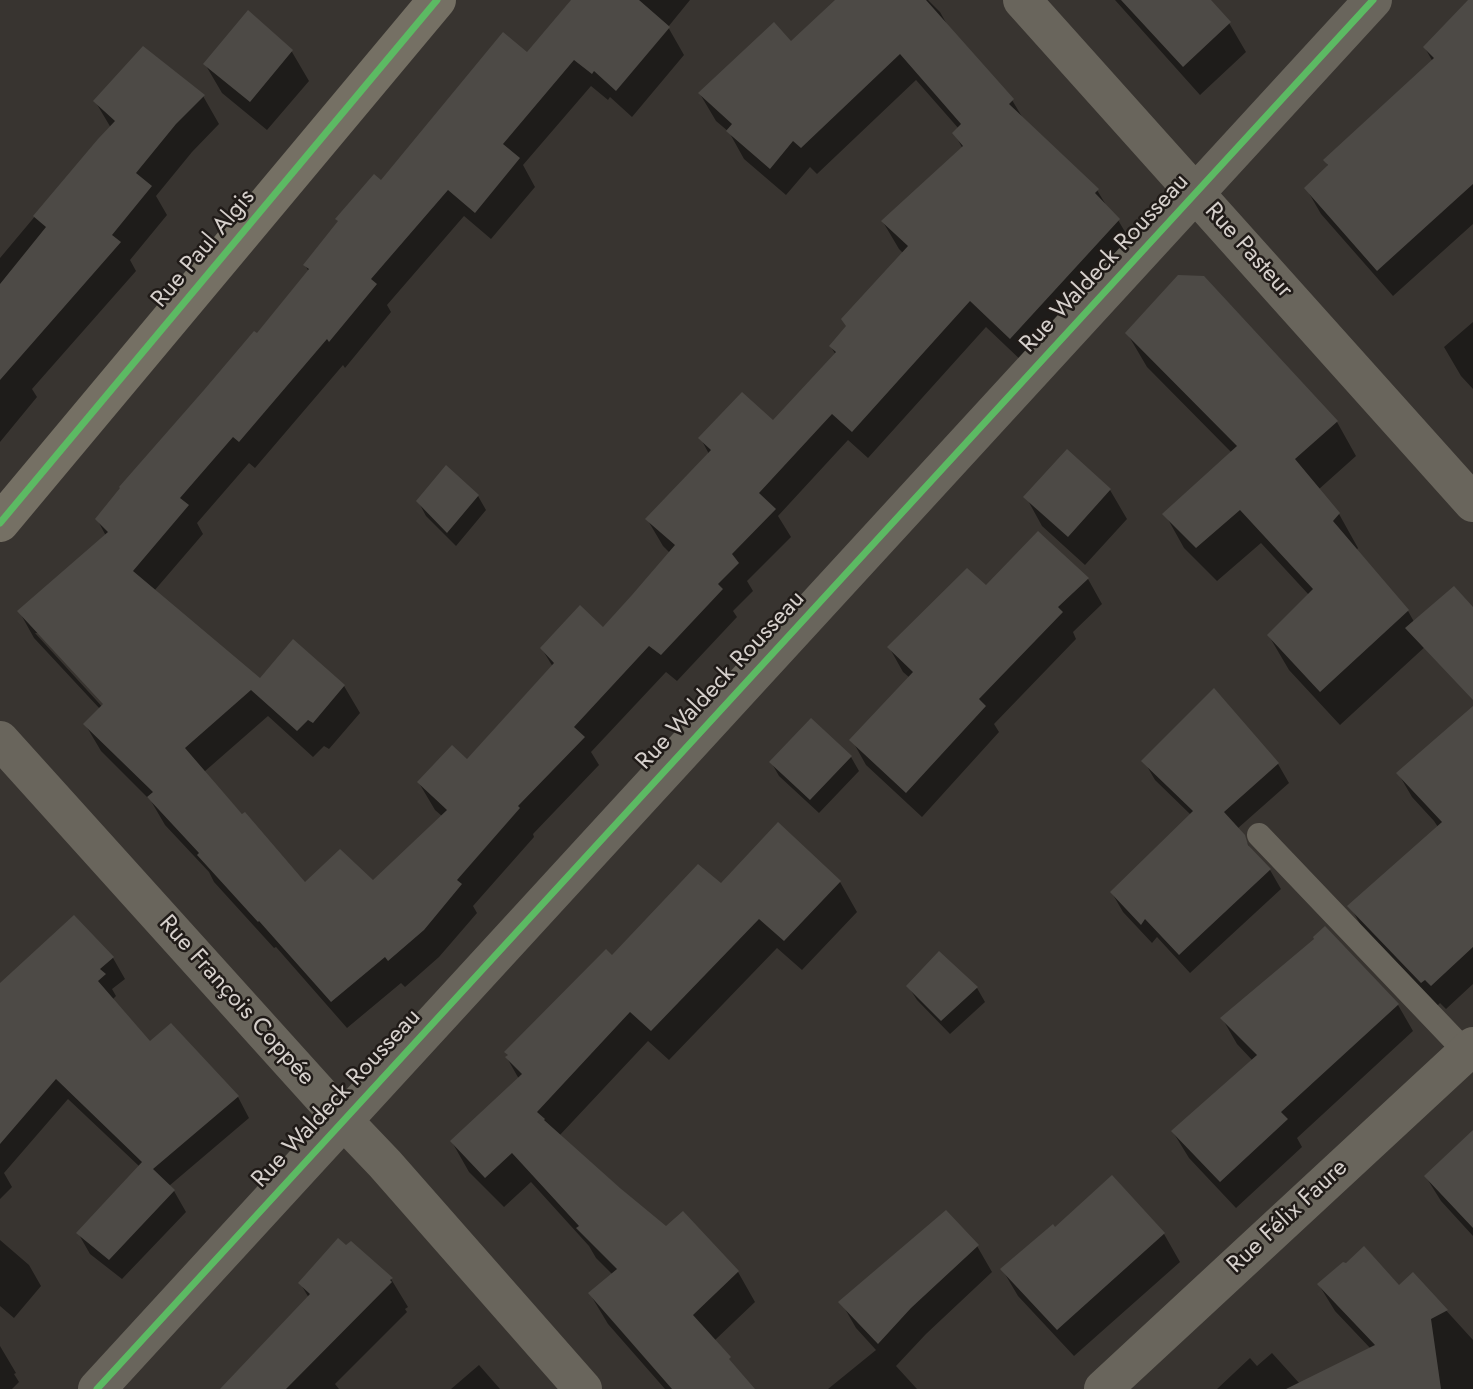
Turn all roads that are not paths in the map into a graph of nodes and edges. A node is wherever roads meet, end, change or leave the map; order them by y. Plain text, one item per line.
1 (437, 0) edge
2 (1022, 0) edge
3 (1373, 0) edge
4 (1196, 193) junction
5 (1473, 503) edge
6 (0, 523) edge
7 (0, 740) edge
8 (1259, 835) dead end
9 (1470, 1049) edge
10 (344, 1120) junction
11 (97, 1389) edge
12 (583, 1389) edge
13 (1103, 1389) edge

1 - 6 street, Rue Paul Algis
2 - 4 street, Rue Pasteur
3 - 4 street, Rue Waldeck Rousseau
4 - 5 street, Rue Pasteur
4 - 10 street, Rue Waldeck Rousseau
7 - 10 street, Rue François Coppée
8 - 9 lane
9 - 13 street, Rue Félix Faure
10 - 11 street, Rue Waldeck Rousseau
10 - 12 street, Rue François Coppée

